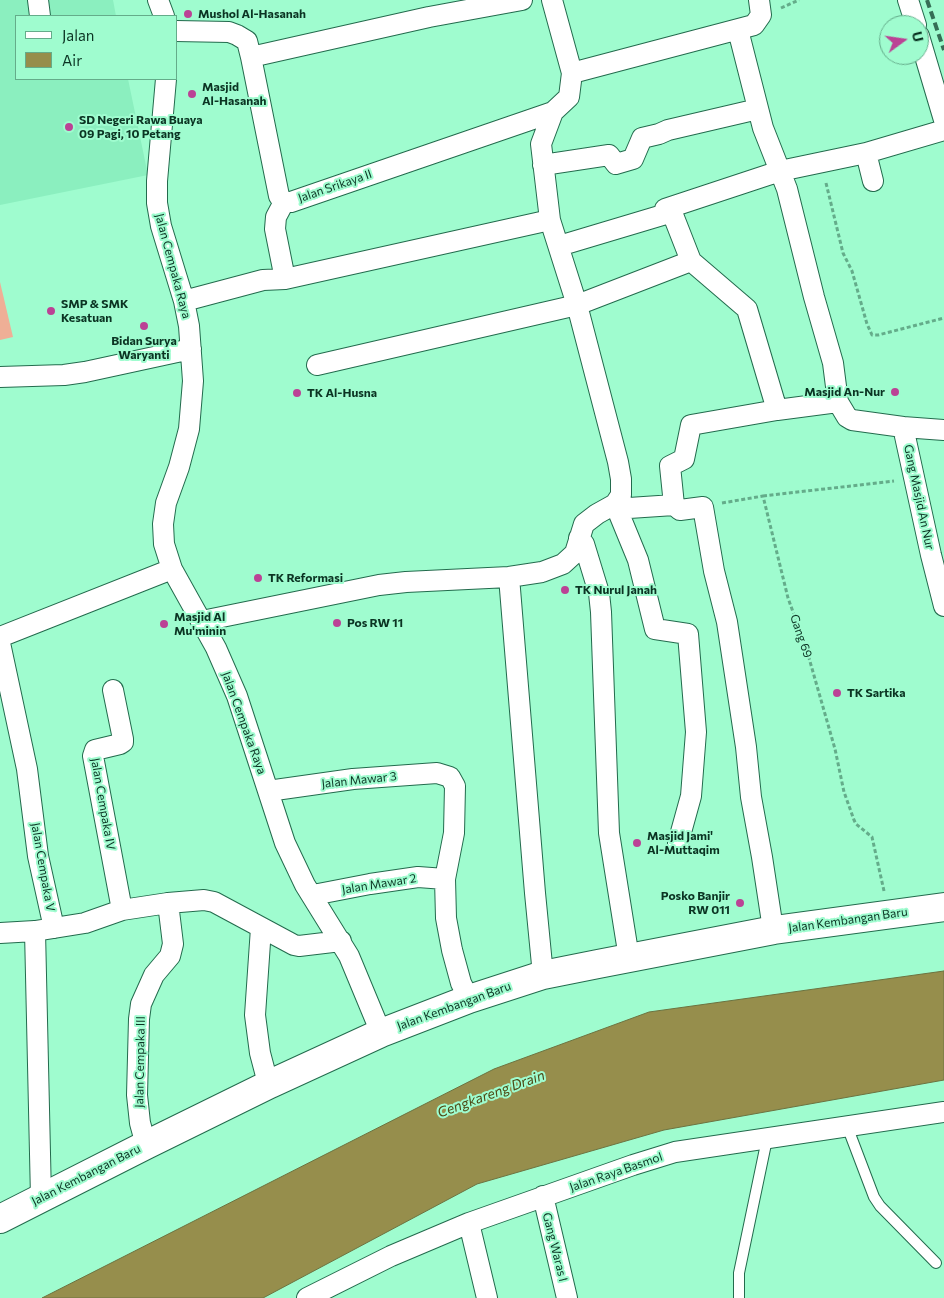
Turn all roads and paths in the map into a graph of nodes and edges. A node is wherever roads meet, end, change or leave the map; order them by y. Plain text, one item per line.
1 (38, 0) edge
2 (158, 0) edge
3 (552, 0) edge
4 (759, 0) edge
5 (908, 0) edge
6 (516, 1) edge
7 (40, 15) edge
8 (164, 15) edge
9 (913, 15) edge
10 (738, 30) junction
11 (178, 31) edge
12 (251, 57) junction
13 (928, 65) edge
14 (572, 73) junction
15 (166, 80) edge
16 (758, 109) junction
17 (553, 112) junction
18 (944, 120) edge
19 (944, 130) edge
20 (866, 153) junction
21 (821, 163) junction
22 (543, 165) junction
23 (780, 172) junction
24 (873, 181) dead end
25 (284, 202) junction
26 (666, 214) junction
27 (550, 220) junction
28 (559, 246) junction
29 (691, 261) junction
30 (285, 279) junction
31 (184, 301) junction
32 (577, 305) junction
33 (944, 318) edge
34 (191, 349) junction
35 (317, 365) dead end
36 (0, 377) edge
37 (838, 402) junction
38 (777, 410) junction
39 (903, 427) junction
40 (944, 430) edge
41 (914, 478) junction
42 (763, 496) junction
43 (615, 504) junction
44 (674, 505) junction
45 (703, 507) junction
46 (579, 538) junction
47 (172, 569) junction
48 (509, 577) junction
49 (944, 606) edge
50 (202, 622) junction
51 (0, 637) edge
52 (0, 643) edge
53 (113, 690) dead end
54 (268, 791) junction
55 (678, 843) dead end
56 (445, 879) junction
57 (313, 896) junction
58 (168, 902) junction
59 (944, 907) edge
60 (888, 908) junction
61 (122, 910) junction
62 (261, 928) junction
63 (44, 930) junction
64 (774, 930) junction
65 (0, 933) edge
66 (341, 941) junction
67 (629, 958) junction
68 (543, 975) junction
69 (469, 999) junction
70 (381, 1033) junction
71 (270, 1084) junction
72 (944, 1112) edge
73 (848, 1126) junction
74 (767, 1139) junction
75 (146, 1144) junction
76 (543, 1196) junction
77 (41, 1198) junction
78 (0, 1218) edge
79 (469, 1223) junction
80 (936, 1263) dead end
81 (307, 1298) edge
82 (487, 1298) edge
83 (568, 1298) edge
84 (739, 1298) edge

1 - 7 street
2 - 8 street
3 - 14 street
4 - 10 street
5 - 9 street
6 - 12 street
10 - 14 street
10 - 16 street
11 - 12 street, Jalan Srikaya II
12 - 25 street, Jalan Srikaya II
13 - 18 street
14 - 17 street
15 - 31 street, Jalan Cempaka Raya
16 - 22 street
16 - 23 street
17 - 22 street
17 - 25 street, Jalan Srikaya II
19 - 20 street
20 - 21 street
20 - 24 street
21 - 23 street
21 - 33 path
22 - 27 street
23 - 26 street
23 - 37 street
25 - 30 street
26 - 28 street
26 - 29 street
27 - 28 street
27 - 30 street
28 - 32 street
29 - 32 street
29 - 38 street
30 - 31 street
31 - 34 street, Jalan Cempaka Raya
32 - 35 street
32 - 43 street
34 - 36 street
34 - 47 street, Jalan Cempaka Raya
37 - 38 street
37 - 39 street
38 - 44 street
39 - 40 street, Gang Masjid An Nur
39 - 41 street, Gang Masjid An Nur
41 - 42 path
41 - 49 street, Gang Masjid An Nur
42 - 45 path
42 - 60 path, Gang 69
43 - 44 street
43 - 46 street
43 - 55 street
44 - 45 street
45 - 64 street
46 - 48 street
46 - 67 street
47 - 50 street, Jalan Cempaka Raya
47 - 51 street
48 - 50 street
48 - 68 street
50 - 54 street, Jalan Cempaka Raya
52 - 63 street, Jalan Cempaka V
53 - 61 street, Jalan Cempaka IV
54 - 56 street, Jalan Mawar 3
54 - 57 street, Jalan Cempaka Raya
56 - 57 street, Jalan Mawar 2
56 - 69 street
57 - 66 street, Jalan Cempaka Raya
58 - 61 street
58 - 62 street
58 - 75 street, Jalan Cempaka III
59 - 60 main road, Jalan Kembangan Baru
60 - 64 main road, Jalan Kembangan Baru
61 - 63 street
62 - 66 street
62 - 71 street
63 - 65 street
63 - 77 street, Jalan Cempaka V
64 - 67 main road, Jalan Kembangan Baru
66 - 70 street, Jalan Cempaka Raya
67 - 68 main road, Jalan Kembangan Baru
68 - 69 main road, Jalan Kembangan Baru
69 - 70 main road, Jalan Kembangan Baru
70 - 71 main road, Jalan Kembangan Baru
71 - 75 main road, Jalan Kembangan Baru
72 - 73 street, Jalan Raya Basmol
73 - 74 street, Jalan Raya Basmol
73 - 80 lane
74 - 76 street, Jalan Raya Basmol
74 - 84 lane
75 - 77 main road, Jalan Kembangan Baru
76 - 79 street, Jalan Raya Basmol
76 - 83 street, Gang Waras I
77 - 78 main road, Jalan Kembangan Baru
79 - 81 street, Jalan Raya Basmol
79 - 82 street

